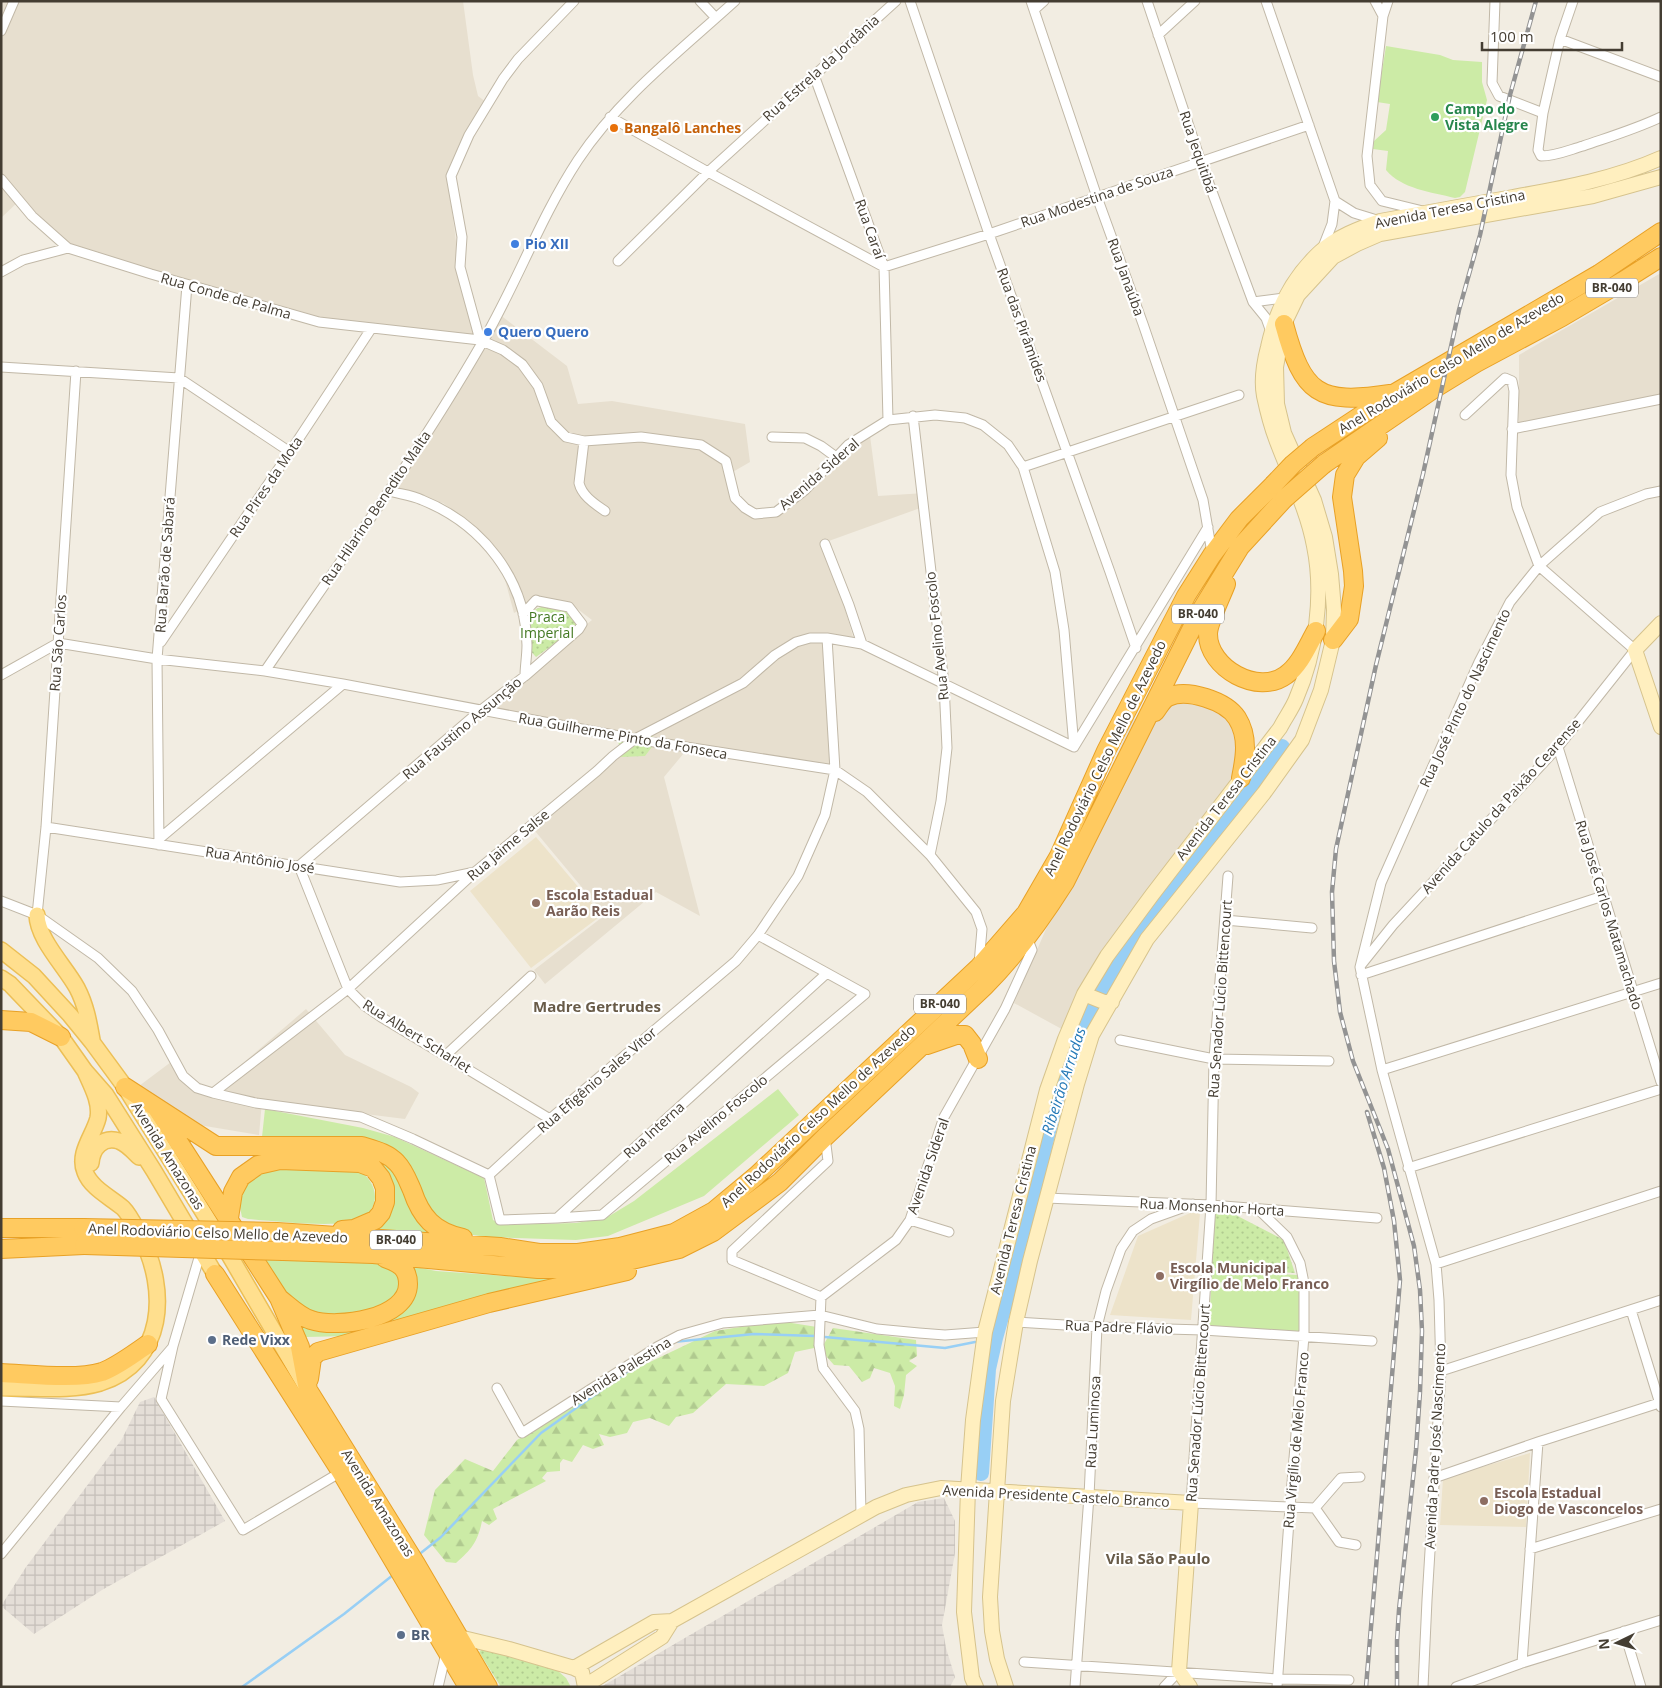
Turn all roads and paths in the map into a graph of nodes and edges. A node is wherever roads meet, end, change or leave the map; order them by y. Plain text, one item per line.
1 (14, 1) edge
2 (700, 1) edge
3 (734, 1) edge
4 (896, 1) edge
5 (910, 1) edge
6 (1044, 1) edge
7 (1147, 1) edge
8 (1195, 1) edge
9 (1266, 1) edge
10 (1374, 1) edge
11 (1388, 1) edge
12 (1495, 1) edge
13 (1573, 1) edge
14 (568, 3) edge
15 (1033, 6) edge
16 (1383, 16) junction
17 (716, 18) junction
18 (1, 31) edge
19 (1158, 35) junction
20 (1560, 39) junction
21 (814, 75) junction
22 (1661, 77) edge
23 (1543, 113) junction
24 (610, 117) junction
25 (1661, 117) edge
26 (1309, 125) junction
27 (1661, 158) edge
28 (1201, 162) junction
29 (708, 172) junction
30 (1661, 177) edge
31 (1, 179) edge
32 (1097, 197) junction
33 (1335, 201) junction
34 (1427, 212) junction
35 (1380, 221) junction
36 (1661, 232) edge
37 (989, 234) junction
38 (68, 248) junction
39 (1320, 251) junction
40 (1661, 257) edge
41 (618, 260) dead end
42 (884, 267) junction
43 (1, 272) edge
44 (187, 285) junction
45 (1284, 298) junction
46 (1253, 302) junction
47 (1278, 328) junction
48 (371, 329) junction
49 (481, 341) junction
50 (1, 367) edge
51 (76, 371) junction
52 (179, 378) junction
53 (1432, 390) junction
54 (1395, 393) junction
55 (1239, 395) dead end
56 (1661, 399) edge
57 (1465, 415) dead end
58 (913, 416) junction
59 (1173, 417) junction
60 (888, 420) junction
61 (1512, 429) junction
62 (772, 437) dead end
63 (584, 441) junction
64 (290, 452) junction
65 (1067, 453) junction
66 (836, 457) junction
67 (1023, 467) junction
68 (389, 491) junction
69 (1661, 491) edge
70 (605, 511) dead end
71 (1208, 527) junction
72 (825, 544) dead end
73 (1240, 547) junction
74 (1212, 555) junction
75 (1539, 566) junction
76 (523, 614) junction
77 (1661, 623) edge
78 (1316, 631) junction
79 (827, 638) junction
80 (1333, 640) junction
81 (58, 643) junction
82 (160, 644) junction
83 (862, 644) junction
84 (1136, 648) junction
85 (1635, 650) junction
86 (157, 659) junction
87 (265, 671) junction
88 (1, 675) edge
89 (525, 676) junction
90 (343, 684) junction
91 (944, 684) junction
92 (481, 710) junction
93 (1661, 727) edge
94 (635, 739) junction
95 (1133, 743) junction
96 (1074, 747) junction
97 (1558, 747) junction
98 (835, 770) junction
99 (1241, 778) junction
100 (46, 827) junction
101 (159, 842) junction
102 (930, 855) junction
103 (299, 866) junction
104 (475, 872) junction
105 (1228, 876) dead end
106 (1603, 896) junction
107 (1, 902) edge
108 (37, 915) junction
109 (1225, 920) junction
110 (1312, 928) dead end
111 (758, 935) junction
112 (1027, 938) junction
113 (1, 950) edge
114 (979, 967) junction
115 (1360, 971) junction
116 (826, 974) junction
117 (531, 976) dead end
118 (4, 982) edge
119 (1661, 983) edge
120 (348, 989) junction
121 (1632, 993) junction
122 (1087, 995) junction
123 (1108, 1002) junction
124 (70, 1015) junction
125 (1, 1020) edge
126 (61, 1037) junction
127 (1120, 1040) dead end
128 (92, 1042) junction
129 (920, 1048) junction
130 (446, 1055) junction
131 (978, 1059) junction
132 (1214, 1059) junction
133 (1330, 1061) dead end
134 (1382, 1070) junction
135 (85, 1071) junction
136 (1661, 1082) edge
137 (125, 1087) junction
138 (1661, 1089) edge
139 (213, 1094) junction
140 (156, 1107) junction
141 (550, 1119) junction
142 (825, 1137) junction
143 (1408, 1168) junction
144 (154, 1171) junction
145 (489, 1175) junction
146 (94, 1184) junction
147 (1661, 1190) edge
148 (1046, 1198) junction
149 (1193, 1204) junction
150 (1211, 1205) junction
151 (1258, 1209) junction
152 (229, 1218) junction
153 (557, 1218) junction
154 (1377, 1218) dead end
155 (910, 1220) junction
156 (1, 1228) edge
157 (284, 1232) junction
158 (949, 1232) dead end
159 (83, 1237) junction
160 (500, 1246) junction
161 (3, 1249) edge
162 (679, 1249) junction
163 (201, 1251) junction
164 (373, 1254) junction
165 (1436, 1264) junction
166 (215, 1274) junction
167 (192, 1280) junction
168 (821, 1297) junction
169 (279, 1298) junction
170 (1661, 1300) edge
171 (1631, 1310) junction
172 (820, 1315) junction
173 (1016, 1322) junction
174 (1097, 1327) junction
175 (1203, 1330) junction
176 (985, 1332) junction
177 (1304, 1336) junction
178 (1372, 1341) dead end
179 (148, 1344) junction
180 (174, 1346) junction
181 (1441, 1371) junction
182 (1, 1373) edge
183 (1, 1388) edge
184 (497, 1388) dead end
185 (308, 1390) junction
186 (1, 1401) edge
187 (1660, 1405) edge
188 (121, 1406) junction
189 (1538, 1442) junction
190 (341, 1472) junction
191 (1360, 1476) dead end
192 (1434, 1478) junction
193 (968, 1489) junction
194 (997, 1491) junction
195 (1089, 1496) junction
196 (1191, 1503) junction
197 (1290, 1507) junction
198 (1315, 1508) junction
199 (1661, 1509) edge
200 (861, 1514) junction
201 (1356, 1545) dead end
202 (396, 1548) junction
203 (1530, 1549) junction
204 (1, 1554) edge
205 (1661, 1620) edge
206 (672, 1621) junction
207 (1624, 1631) junction
208 (459, 1637) junction
209 (447, 1650) junction
210 (1024, 1662) dead end
211 (1522, 1662) junction
212 (1077, 1665) junction
213 (574, 1668) junction
214 (1179, 1671) junction
215 (1349, 1680) dead end
216 (1278, 1683) edge
217 (585, 1686) edge
218 (438, 1687) edge
219 (468, 1687) edge
220 (488, 1687) edge
221 (976, 1687) edge
222 (1006, 1687) edge
223 (1075, 1687) edge
224 (1164, 1687) edge
225 (1190, 1687) edge
226 (1423, 1687) edge
227 (1456, 1687) edge
228 (1641, 1687) edge

1 - 18 street
2 - 17 street
3 - 17 street, Rua Hilarino Benedito Malta
4 - 21 street, Rua Estrela da Jordânia
5 - 37 street, Rua das Pirâmides
6 - 15 street
7 - 19 street, Rua Jequitibá
8 - 19 street
9 - 26 street
10 - 16 street
11 - 16 street
12 - 23 street
13 - 20 street
14 - 49 street
15 - 32 street, Rua Janaúba
16 - 34 street
17 - 24 street, Rua Hilarino Benedito Malta
19 - 28 street, Rua Jequitibá
20 - 22 street
20 - 23 street
21 - 29 street, Rua Estrela da Jordânia
21 - 42 street, Rua Caraí
23 - 25 street
24 - 29 street
24 - 49 street, Rua Hilarino Benedito Malta
26 - 28 street, Rua Modestina de Souza
26 - 33 street
27 - 34 main road, Avenida Teresa Cristina
28 - 32 street, Rua Modestina de Souza
28 - 46 street, Rua Jequitibá
29 - 41 street, Rua Estrela da Jordânia
29 - 42 street
30 - 47 main road, Avenida Teresa Cristina
31 - 38 street, Rua Conde de Palma
32 - 37 street, Rua Modestina de Souza
32 - 59 street, Rua Janaúba
33 - 35 street
33 - 39 street
34 - 35 main road, Avenida Teresa Cristina
35 - 39 main road, Avenida Teresa Cristina
36 - 54 highway, Anel Rodoviário Celso Mello de Azevedo / BR-040
37 - 42 street, Rua Modestina de Souza
37 - 65 street, Rua das Pirâmides
38 - 43 street
38 - 44 street, Rua Conde de Palma
39 - 45 main road, Avenida Teresa Cristina
40 - 53 highway, Anel Rodoviário Celso Mello de Azevedo / BR-040
42 - 60 street, Rua Caraí
44 - 48 street, Rua Conde de Palma
44 - 52 street, Rua Barão de Sabará
45 - 46 street
45 - 47 main road, Avenida Teresa Cristina
46 - 47 street, Rua Jequitibá
47 - 54 highway
47 - 78 main road, Avenida Teresa Cristina
47 - 80 main road, Avenida Teresa Cristina
48 - 49 street, Rua Conde de Palma
48 - 64 street, Rua Pires da Mota
49 - 63 street, Avenida Sideral
49 - 68 street, Rua Hilarino Benedito Malta
50 - 51 street
51 - 52 street
51 - 81 street, Rua São Carlos
52 - 64 street
52 - 82 street, Rua Barão de Sabará
53 - 73 highway, Anel Rodoviário Celso Mello de Azevedo / BR-040, bridge
53 - 80 highway
54 - 74 highway, Anel Rodoviário Celso Mello de Azevedo / BR-040, bridge
55 - 59 street
56 - 61 street
57 - 61 street
58 - 60 street, Avenida Sideral
58 - 67 street, Avenida Sideral
58 - 91 street, Rua Avelino Foscolo
59 - 65 street
59 - 71 street, Rua Janaúba
60 - 66 street, Avenida Sideral
61 - 75 street
62 - 66 street
63 - 66 street, Avenida Sideral
63 - 70 street
64 - 82 street, Rua Pires da Mota
65 - 67 street
65 - 84 street, Rua das Pirâmides
67 - 96 street, Avenida Sideral
68 - 76 street
68 - 87 street, Rua Hilarino Benedito Malta
69 - 75 street, Rua José Pinto do Nascimento
71 - 74 street, Rua Janaúba
71 - 84 street
72 - 83 street
73 - 78 highway
73 - 95 highway, Anel Rodoviário Celso Mello de Azevedo / BR-040
74 - 114 highway, Anel Rodoviário Celso Mello de Azevedo / BR-040
75 - 85 street
75 - 115 street, Rua José Pinto do Nascimento
76 - 89 street
76 - 89 street, Rua Faustino Assunção
77 - 85 main road, Avenida Catulo da Paixão Cearense
78 - 99 main road, Avenida Teresa Cristina
79 - 83 street, Rua Jaime Salse
79 - 94 street, Rua Jaime Salse
79 - 98 street, Rua Efigênio Sales Vitor
80 - 123 main road, Avenida Teresa Cristina
81 - 86 street, Rua Guilherme Pinto da Fonseca
81 - 88 street
81 - 100 street, Rua São Carlos
82 - 86 street, Rua Barão de Sabará
83 - 91 street, Rua Jaime Salse
84 - 96 street
85 - 93 main road
85 - 97 street, Avenida Catulo da Paixão Cearense
86 - 87 street, Rua Guilherme Pinto da Fonseca
86 - 101 street, Rua Barão de Sabará
87 - 90 street, Rua Guilherme Pinto da Fonseca
89 - 92 street, Rua Faustino Assunção
90 - 92 street, Rua Guilherme Pinto da Fonseca
90 - 101 street
91 - 96 street, Rua Jaime Salse
91 - 102 street, Rua Avelino Foscolo
92 - 94 street, Rua Guilherme Pinto da Fonseca
92 - 103 street, Rua Faustino Assunção
94 - 98 street, Rua Guilherme Pinto da Fonseca
94 - 104 street, Rua Jaime Salse
95 - 99 highway
95 - 112 highway, Anel Rodoviário Celso Mello de Azevedo / BR-040
97 - 106 street, Rua José Carlos Matamachado
97 - 115 street, Avenida Catulo da Paixão Cearense
98 - 102 street, Rua Guilherme Pinto da Fonseca
98 - 111 street, Rua Efigênio Sales Vitor
99 - 122 main road, Avenida Teresa Cristina
100 - 101 street, Rua Antônio José
100 - 108 street, Rua São Carlos
101 - 103 street, Rua Antônio José
102 - 114 street, Rua Guilherme Pinto da Fonseca
103 - 104 street, Rua Antônio José
103 - 120 street, Rua Albert Scharlet
104 - 120 street, Rua Jaime Salse
105 - 109 street, Rua Senador Lúcio Bittencourt
106 - 115 street
106 - 121 street, Rua José Carlos Matamachado
107 - 108 street
108 - 128 main road
108 - 139 street
109 - 110 street
109 - 132 street, Rua Senador Lúcio Bittencourt
111 - 116 street
111 - 141 street, Rua Efigênio Sales Vitor
112 - 129 highway, Anel Rodoviário Celso Mello de Azevedo / BR-040
112 - 131 street, Avenida Sideral
113 - 124 main road, Avenida Amazonas
114 - 160 highway, Anel Rodoviário Celso Mello de Azevedo / BR-040
115 - 134 street, Avenida Padre José Nascimento
116 - 153 street, Rua Interna
116 - 153 street, Rua Avelino Foscolo
117 - 130 street
118 - 124 main road
118 - 126 main road, Avenida Amazonas
119 - 121 street
120 - 130 street, Rua Albert Scharlet
120 - 139 street, Rua Jaime Salse
121 - 134 street
121 - 136 street, Rua José Carlos Matamachado
122 - 123 main road
122 - 176 main road, Avenida Teresa Cristina
123 - 148 main road, Avenida Teresa Cristina
124 - 128 main road, Avenida Amazonas
125 - 126 highway
126 - 135 main road, Avenida Amazonas
127 - 132 street
128 - 137 main road, Avenida Amazonas
129 - 131 highway
129 - 142 highway, Anel Rodoviário Celso Mello de Azevedo / BR-040
130 - 141 street, Rua Albert Scharlet
131 - 155 street, Avenida Sideral
132 - 133 street
132 - 150 street, Rua Senador Lúcio Bittencourt
134 - 143 street, Avenida Padre José Nascimento
135 - 144 main road, Avenida Amazonas
135 - 146 main road
137 - 140 highway
137 - 185 main road, Avenida Amazonas
138 - 143 street
139 - 145 street
140 - 152 highway
140 - 160 highway
141 - 145 street, Rua Efigênio Sales Vitor
142 - 162 highway, Anel Rodoviário Celso Mello de Azevedo / BR-040
142 - 168 street
143 - 165 street, Avenida Padre José Nascimento
144 - 146 main road
144 - 163 main road, Avenida Amazonas
145 - 153 street
146 - 179 main road
147 - 165 street
148 - 149 street, Rua Monsenhor Horta
148 - 173 main road, Avenida Teresa Cristina
149 - 150 street, Rua Monsenhor Horta
149 - 174 street, Rua Luminosa
150 - 151 street, Rua Monsenhor Horta
150 - 175 street, Rua Senador Lúcio Bittencourt
151 - 154 street, Rua Monsenhor Horta
151 - 177 street, Rua Virgílio de Melo Franco
152 - 157 highway
152 - 169 highway
155 - 158 street
155 - 168 street, Avenida Sideral
156 - 159 highway, Anel Rodoviário Celso Mello de Azevedo / BR-040
157 - 159 highway, Anel Rodoviário Celso Mello de Azevedo / BR-040, bridge
157 - 160 highway, Anel Rodoviário Celso Mello de Azevedo / BR-040
159 - 161 highway, Anel Rodoviário Celso Mello de Azevedo / BR-040
159 - 164 highway, Anel Rodoviário Celso Mello de Azevedo / BR-040, bridge
162 - 164 highway, Anel Rodoviário Celso Mello de Azevedo / BR-040
162 - 185 highway
163 - 166 main road, Avenida Amazonas
163 - 167 street
164 - 169 highway
165 - 181 street, Avenida Padre José Nascimento
166 - 167 street
166 - 190 highway, Avenida Amazonas
167 - 180 street
168 - 172 street
169 - 185 highway
170 - 171 street
171 - 181 street
171 - 187 street
172 - 176 street, Avenida Palestina
172 - 184 street, Avenida Palestina
172 - 200 street
173 - 174 street, Rua Padre Flávio
173 - 194 main road, Avenida Teresa Cristina
174 - 175 street, Rua Padre Flávio
174 - 195 street, Rua Luminosa
175 - 177 street, Rua Padre Flávio
175 - 196 street, Rua Senador Lúcio Bittencourt
176 - 193 main road, Avenida Teresa Cristina
177 - 178 street, Rua Padre Flávio
177 - 197 street, Rua Virgílio de Melo Franco
179 - 182 highway
179 - 183 main road
180 - 188 street
180 - 190 street
181 - 192 street, Avenida Padre José Nascimento
185 - 202 highway, Avenida Amazonas
186 - 188 street
187 - 189 street
188 - 204 street
189 - 192 street
189 - 203 street
190 - 202 highway, Avenida Amazonas
191 - 198 street
192 - 226 street, Avenida Padre José Nascimento
193 - 194 main road, Avenida Presidente Castelo Branco
193 - 200 main road, Avenida Presidente Castelo Branco
193 - 221 main road, Avenida Teresa Cristina
194 - 195 main road, Avenida Presidente Castelo Branco
194 - 222 main road, Avenida Teresa Cristina
195 - 196 main road, Avenida Presidente Castelo Branco
195 - 212 street, Rua Luminosa
196 - 197 street, Avenida Presidente Castelo Branco
196 - 214 main road, Rua Senador Lúcio Bittencourt
197 - 198 street, Avenida Presidente Castelo Branco
197 - 216 street, Rua Virgílio de Melo Franco
198 - 201 street
199 - 203 street
200 - 206 main road, Avenida Presidente Castelo Branco
202 - 208 highway, Avenida Amazonas
202 - 209 highway, Avenida Amazonas
203 - 211 street
205 - 207 street
206 - 213 main road
206 - 217 main road
207 - 211 street
207 - 228 street
208 - 213 main road
208 - 220 highway, Avenida Amazonas
209 - 218 street
209 - 219 highway, Avenida Amazonas
210 - 212 street
211 - 227 street
212 - 214 street
212 - 223 street, Rua Luminosa
213 - 217 main road
214 - 216 street
214 - 224 street
214 - 225 main road
215 - 216 street

